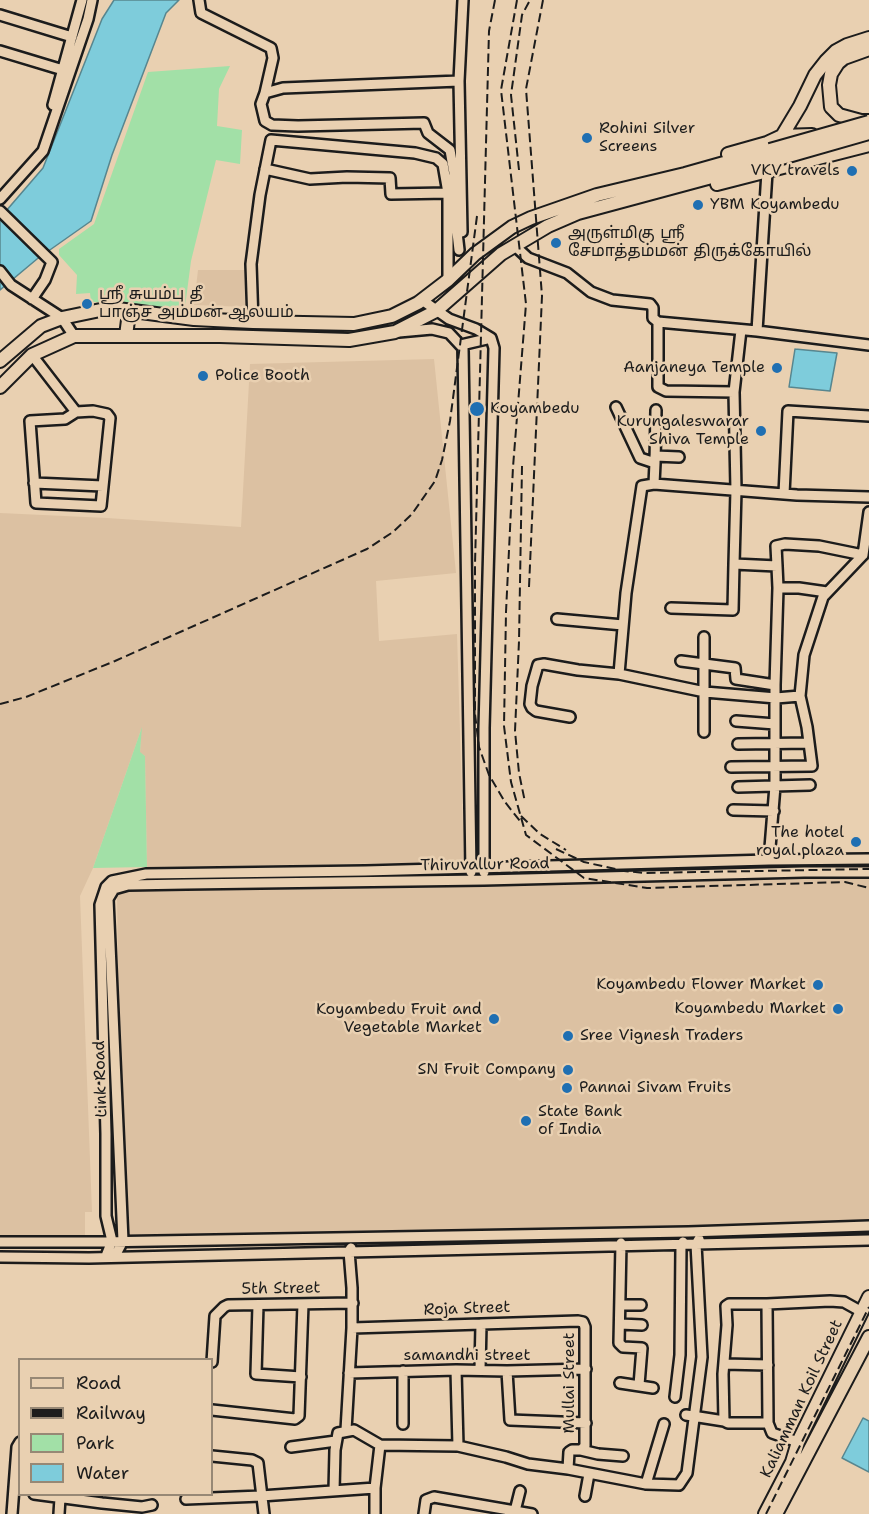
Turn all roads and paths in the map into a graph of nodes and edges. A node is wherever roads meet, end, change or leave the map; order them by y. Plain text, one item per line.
1 (82, 0) edge
2 (92, 0) edge
3 (199, 0) edge
4 (463, 0) edge
5 (0, 15) edge
6 (72, 37) junction
7 (869, 38) edge
8 (869, 49) edge
9 (0, 51) edge
10 (63, 70) junction
11 (459, 81) junction
12 (265, 93) junction
13 (869, 121) edge
14 (869, 132) edge
15 (782, 136) junction
16 (869, 145) edge
17 (43, 151) junction
18 (829, 157) junction
19 (265, 169) junction
20 (767, 172) junction
21 (679, 181) junction
22 (448, 193) junction
23 (1, 196) edge
24 (0, 212) edge
25 (514, 246) junction
26 (0, 271) edge
27 (448, 280) junction
28 (451, 297) junction
29 (33, 300) junction
30 (422, 300) junction
31 (436, 311) junction
32 (129, 312) junction
33 (62, 318) junction
34 (450, 320) junction
35 (253, 322) junction
36 (658, 322) junction
37 (741, 330) junction
38 (757, 331) junction
39 (395, 332) junction
40 (74, 336) junction
41 (126, 336) junction
42 (491, 338) junction
43 (461, 345) junction
44 (869, 345) edge
45 (32, 355) junction
46 (0, 361) edge
47 (0, 387) edge
48 (734, 392) junction
49 (616, 407) dead end
50 (656, 410) dead end
51 (76, 412) junction
52 (869, 416) edge
53 (679, 457) dead end
54 (655, 460) junction
55 (34, 483) junction
56 (654, 484) junction
57 (103, 486) junction
58 (736, 490) junction
59 (784, 494) junction
60 (869, 497) edge
61 (869, 512) edge
62 (863, 555) junction
63 (735, 564) junction
64 (777, 566) junction
65 (778, 588) junction
66 (827, 592) junction
67 (671, 608) dead end
68 (557, 619) dead end
69 (623, 626) junction
70 (704, 637) dead end
71 (681, 661) dead end
72 (704, 664) junction
73 (619, 674) junction
74 (775, 685) junction
75 (705, 692) junction
76 (800, 696) junction
77 (776, 698) junction
78 (570, 717) dead end
79 (736, 721) dead end
80 (775, 724) junction
81 (704, 732) dead end
82 (809, 743) junction
83 (738, 744) dead end
84 (775, 744) junction
85 (775, 766) junction
86 (731, 767) dead end
87 (810, 785) dead end
88 (775, 786) junction
89 (738, 787) dead end
90 (733, 810) dead end
91 (774, 811) junction
92 (869, 859) edge
93 (769, 860) junction
94 (484, 867) junction
95 (471, 868) junction
96 (869, 872) edge
97 (472, 880) junction
98 (484, 880) junction
99 (108, 899) joint
100 (869, 1226) edge
101 (688, 1232) junction
102 (703, 1232) junction
103 (626, 1233) junction
104 (356, 1237) junction
105 (869, 1240) edge
106 (117, 1241) junction
107 (0, 1242) edge
108 (696, 1244) junction
109 (681, 1245) junction
110 (620, 1246) junction
111 (349, 1251) junction
112 (111, 1256) junction
113 (0, 1257) edge
114 (869, 1297) edge
115 (352, 1303) junction
116 (303, 1304) junction
117 (767, 1304) junction
118 (258, 1305) junction
119 (621, 1305) junction
120 (641, 1305) dead end
121 (862, 1312) junction
122 (583, 1322) joint
123 (481, 1324) junction
124 (620, 1324) junction
125 (642, 1324) dead end
126 (352, 1328) junction
127 (869, 1337) edge
128 (212, 1358) edge
129 (724, 1364) junction
130 (768, 1365) junction
131 (586, 1369) junction
132 (456, 1370) junction
133 (480, 1370) junction
134 (403, 1371) junction
135 (507, 1371) junction
136 (349, 1373) junction
137 (300, 1377) junction
138 (620, 1383) dead end
139 (639, 1385) junction
140 (653, 1388) dead end
141 (675, 1397) dead end
142 (213, 1410) edge
143 (690, 1416) junction
144 (724, 1421) junction
145 (586, 1423) junction
146 (768, 1423) junction
147 (403, 1424) dead end
148 (663, 1424) dead end
149 (345, 1430) junction
150 (336, 1441) junction
151 (798, 1442) junction
152 (18, 1445) edge
153 (380, 1445) junction
154 (458, 1446) junction
155 (291, 1447) dead end
156 (581, 1450) junction
157 (213, 1456) edge
158 (623, 1456) dead end
159 (568, 1469) junction
160 (589, 1474) junction
161 (646, 1484) junction
162 (375, 1488) junction
163 (334, 1491) junction
164 (520, 1491) dead end
165 (16, 1492) edge
166 (47, 1496) edge
167 (261, 1496) junction
168 (585, 1496) dead end
169 (60, 1498) junction
170 (186, 1499) dead end
171 (102, 1503) junction
172 (152, 1505) dead end
173 (515, 1511) junction
174 (12, 1514) edge
175 (59, 1514) edge
176 (100, 1514) edge
177 (264, 1514) edge
178 (375, 1514) edge
179 (424, 1514) edge
180 (532, 1514) edge
181 (765, 1514) edge
182 (776, 1514) edge

1 - 6 street
2 - 17 street
3 - 12 street
4 - 11 street
5 - 6 street
6 - 10 street
7 - 15 main road
8 - 13 main road
9 - 10 street
10 - 17 street
11 - 12 street
11 - 12 street
13 - 21 main road, bridge
14 - 21 main road, bridge
15 - 18 main road
15 - 21 main road
16 - 18 main road
17 - 23 street
18 - 20 main road
19 - 22 street
19 - 22 street
19 - 35 street
20 - 21 main road
20 - 38 street
21 - 25 main road
21 - 27 main road
22 - 27 street
24 - 29 street
25 - 28 main road
25 - 36 street
26 - 29 street
27 - 30 main road
28 - 31 main road
28 - 34 street
29 - 33 street
30 - 31 street
30 - 35 main road
31 - 34 street
31 - 39 main road
32 - 33 main road
32 - 35 main road
32 - 41 main road
33 - 40 street
33 - 46 main road
34 - 42 street
36 - 37 street
36 - 48 street
37 - 38 street
37 - 48 street
38 - 44 street
39 - 41 main road
39 - 43 street
40 - 41 main road
40 - 45 main road
42 - 43 street
42 - 94 street
43 - 95 street
45 - 47 main road
45 - 51 street
48 - 58 street
49 - 54 street
50 - 54 street
51 - 55 street
51 - 57 street
52 - 59 street
53 - 54 street
54 - 56 street
55 - 57 street
55 - 57 street
56 - 58 street
56 - 69 street
58 - 59 street
58 - 63 street
59 - 60 street
61 - 62 street
62 - 64 street
62 - 66 street
63 - 64 street
63 - 67 street
64 - 65 street
65 - 66 street
65 - 74 street
66 - 76 street
68 - 69 street
69 - 73 street
70 - 72 street
71 - 72 street
72 - 74 street
72 - 75 street
73 - 75 street
73 - 78 street
74 - 77 street
75 - 77 street
75 - 81 street
76 - 77 street
76 - 82 street
77 - 80 street
79 - 80 street
80 - 84 street
82 - 84 street
82 - 85 street
83 - 84 street
84 - 85 street
85 - 86 street
85 - 88 street
87 - 88 street
88 - 89 street
88 - 91 street
90 - 91 street
91 - 93 street
92 - 93 street
93 - 94 street
94 - 95 street
94 - 98 street
95 - 97 street
95 - 106 street
96 - 98 street, Thiruvallur Road
97 - 98 street, Thiruvallur Road
97 - 99 street, Thiruvallur Road
99 - 106 street, Link Road
100 - 102 street
101 - 102 street
101 - 103 street
101 - 109 street
102 - 108 street
103 - 104 street
103 - 110 street
104 - 106 street
104 - 111 street
105 - 108 street
106 - 107 street
106 - 112 street
108 - 109 street
108 - 143 street
109 - 110 street
109 - 141 street
110 - 111 street
110 - 119 street
111 - 112 street
111 - 115 street
112 - 113 street
114 - 121 main road, Kaliamman Koil Street
115 - 116 street, 5th Street
115 - 126 street
116 - 118 street, 5th Street
116 - 137 street
117 - 121 street
117 - 129 street
117 - 130 street
118 - 128 street, 5th Street
118 - 137 street
119 - 120 street
119 - 124 street
121 - 151 main road, Kaliamman Koil Street
122 - 123 street, Roja Street
122 - 131 street, Mullai Street
123 - 126 street, Roja Street
123 - 133 street
124 - 125 street
124 - 139 street
126 - 136 street
127 - 182 main road, Kaliamman Koil Street
129 - 130 street
129 - 144 street
130 - 146 street
131 - 135 street, samandhi street
131 - 145 street, Mullai Street
132 - 133 street, samandhi street
132 - 134 street, samandhi street
132 - 154 street
133 - 135 street, samandhi street
134 - 136 street, samandhi street
134 - 147 street
135 - 145 street
136 - 149 street
137 - 142 street
138 - 139 street
139 - 140 street
143 - 144 street
143 - 161 street
144 - 146 street
145 - 156 street, Mullai Street
146 - 151 street
148 - 161 street
149 - 150 street
149 - 153 street
150 - 155 street
150 - 163 street
151 - 181 main road, Kaliamman Koil Street
152 - 165 street
153 - 154 street
153 - 162 street
154 - 159 street
156 - 158 street
156 - 159 street, Mullai Street
157 - 167 street
159 - 160 street
160 - 161 street
160 - 168 street
162 - 163 street
162 - 178 street
163 - 167 street
164 - 173 street
165 - 174 street
166 - 169 street
167 - 170 street
167 - 177 street
169 - 171 street
169 - 175 street
171 - 172 street
171 - 176 street
173 - 179 street
173 - 180 street

